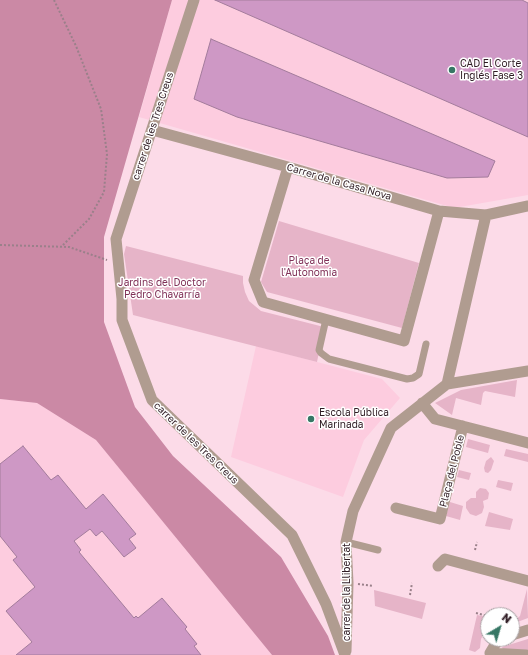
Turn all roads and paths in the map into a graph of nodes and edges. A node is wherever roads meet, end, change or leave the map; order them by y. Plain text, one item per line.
1 (54, 0) edge
2 (194, 0) edge
3 (152, 130) junction
4 (288, 167) junction
5 (528, 206) edge
6 (439, 212) junction
7 (486, 215) junction
8 (0, 245) edge
9 (61, 247) junction
10 (118, 264) junction
11 (326, 319) junction
12 (426, 344) dead end
13 (528, 371) edge
14 (447, 384) junction
15 (422, 403) junction
16 (463, 426) junction
17 (528, 443) edge
18 (396, 508) dead end
19 (346, 542) junction
20 (477, 542) dead end
21 (378, 550) dead end
22 (475, 550) dead end
23 (438, 566) dead end
24 (528, 581) edge
25 (348, 583) junction
26 (412, 583) dead end
27 (373, 586) dead end
28 (410, 595) dead end
29 (476, 613) dead end
30 (480, 614) edge
31 (489, 654) edge
32 (346, 655) edge
33 (526, 655) edge

1 - 9 path
2 - 3 street, carrer de les Tres Creus
3 - 4 street, Carrer de la Casa Nova
3 - 10 street, carrer de les Tres Creus
4 - 6 street, Carrer de la Casa Nova
4 - 11 street
5 - 7 street, Carrer de la Casa Nova
6 - 7 street, Carrer de la Casa Nova
6 - 11 street
7 - 14 street
8 - 9 path
9 - 10 path
10 - 32 street, carrer de les Tres Creus
11 - 12 lane
13 - 14 street, carrer de la Llibertat
14 - 15 street, carrer de la Llibertat
15 - 16 street, Plaça del Poble
15 - 19 street, carrer de la Llibertat
16 - 17 street, Plaça del Poble
16 - 18 street, Plaça del Poble
19 - 21 lane
19 - 25 street, carrer de la Llibertat
20 - 22 path
23 - 24 street
25 - 27 path
25 - 32 street, carrer de la Llibertat
26 - 28 path
29 - 30 path
31 - 33 street

